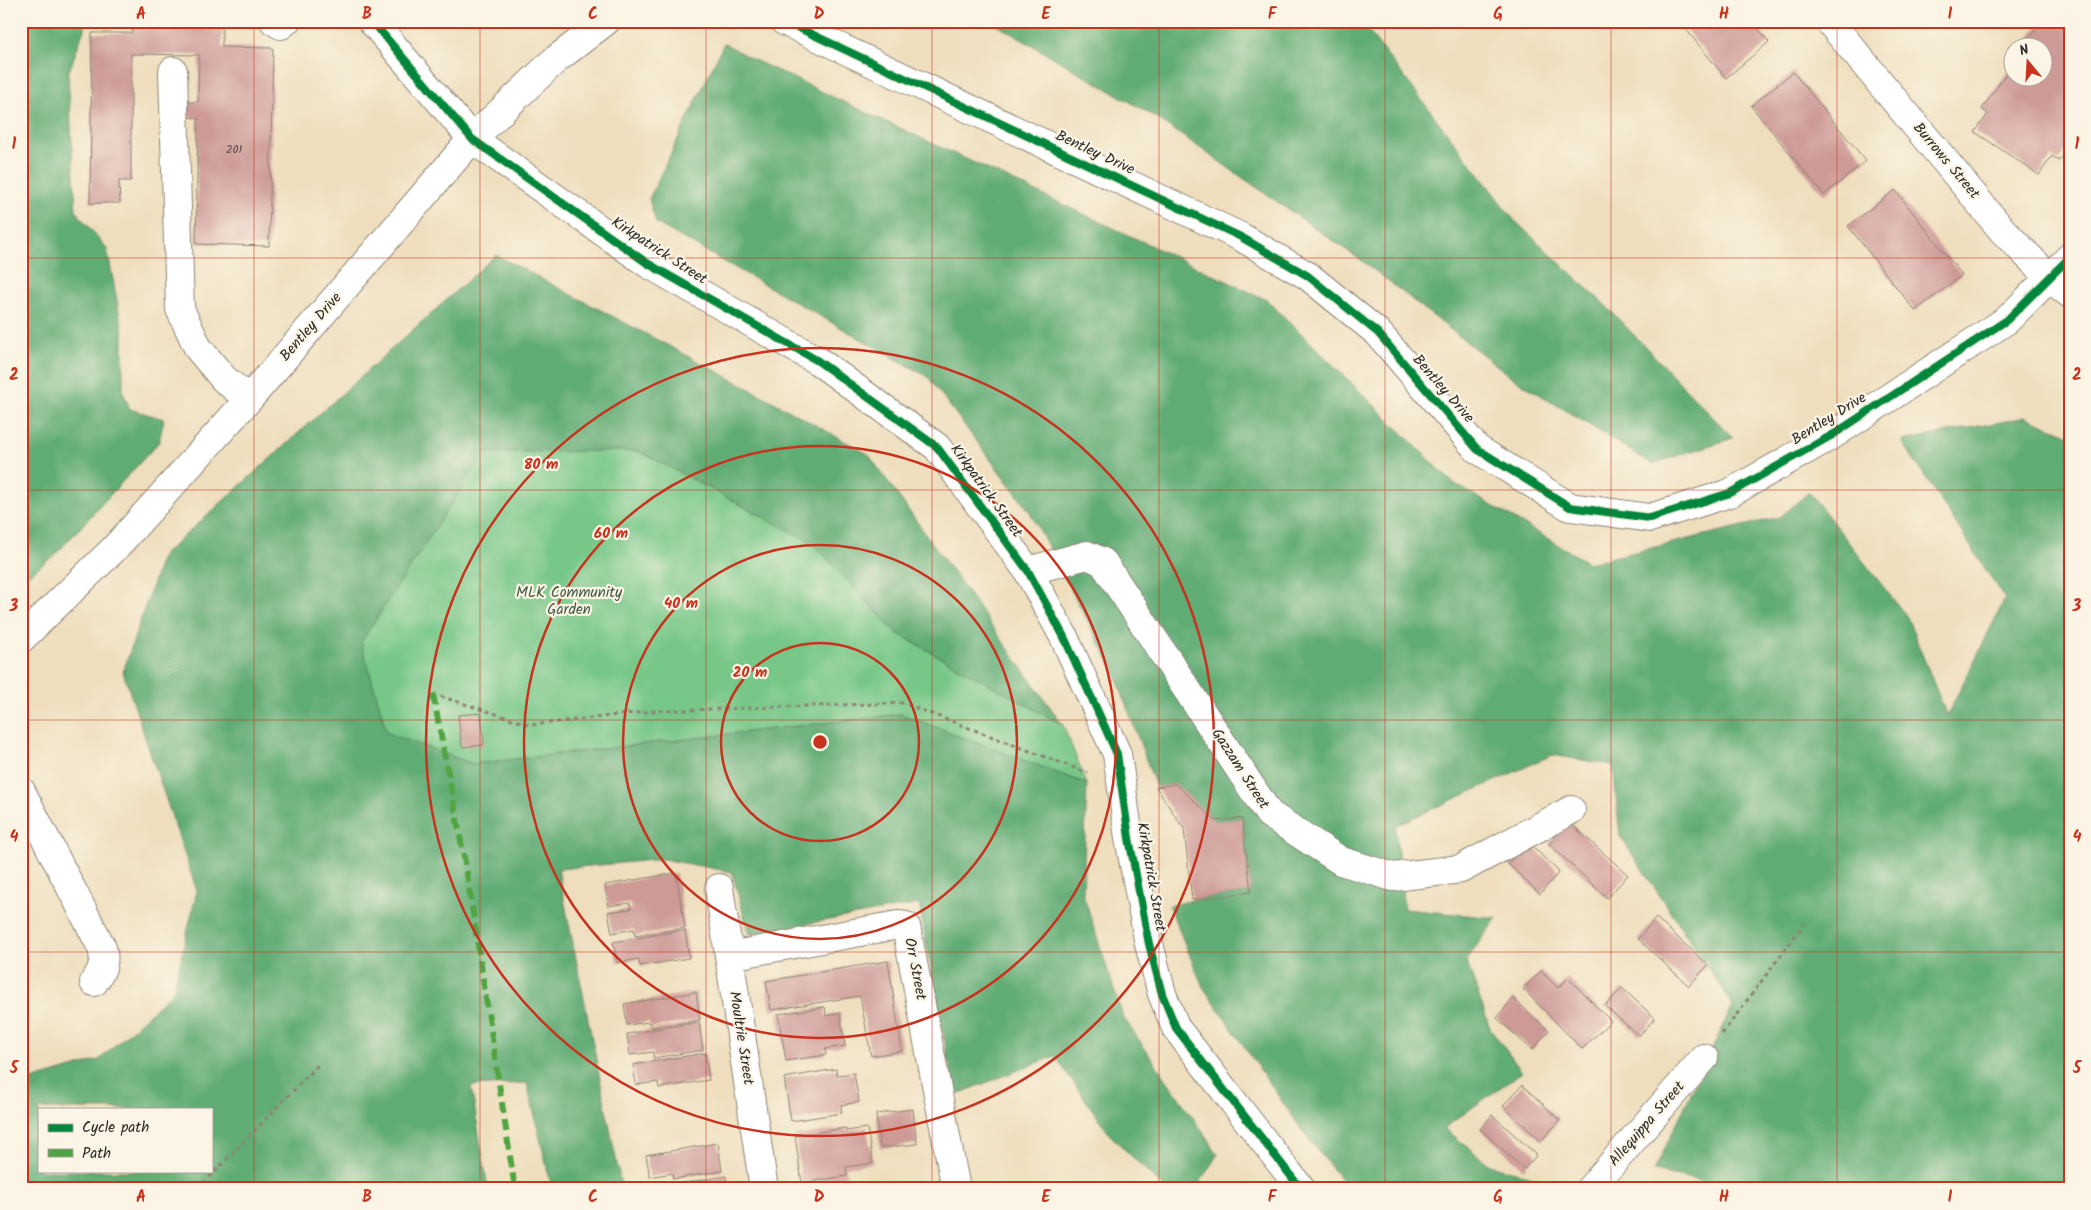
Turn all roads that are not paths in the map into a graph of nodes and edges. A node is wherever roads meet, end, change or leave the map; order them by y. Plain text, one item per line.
1 (274, 21) edge
2 (286, 21) edge
3 (372, 21) edge
4 (606, 21) edge
5 (784, 21) edge
6 (1829, 21) edge
7 (173, 71) dead end
8 (472, 139) junction
9 (2070, 257) edge
10 (2060, 286) edge
11 (249, 400) junction
12 (1028, 571) junction
13 (21, 639) edge
14 (21, 791) edge
15 (1571, 810) dead end
16 (719, 888) dead end
17 (729, 956) junction
18 (94, 982) dead end
19 (1704, 1058) road end
20 (764, 1189) edge
21 (956, 1189) edge
22 (1301, 1189) edge
23 (1590, 1189) edge

1 - 2 street
3 - 8 street, Kirkpatrick Street
4 - 8 street, Bentley Drive
5 - 10 street, Bentley Drive
6 - 10 street, Burrows Street
7 - 11 street
8 - 11 street, Bentley Drive
8 - 12 street, Kirkpatrick Street
9 - 10 street, Bentley Drive
11 - 13 street, Bentley Drive
12 - 15 street, Gazzam Street
12 - 22 street, Kirkpatrick Street
14 - 18 street
16 - 17 street, Moultrie Street
17 - 20 street, Moultrie Street
17 - 21 street, Orr Street
19 - 23 street, Allequippa Street

